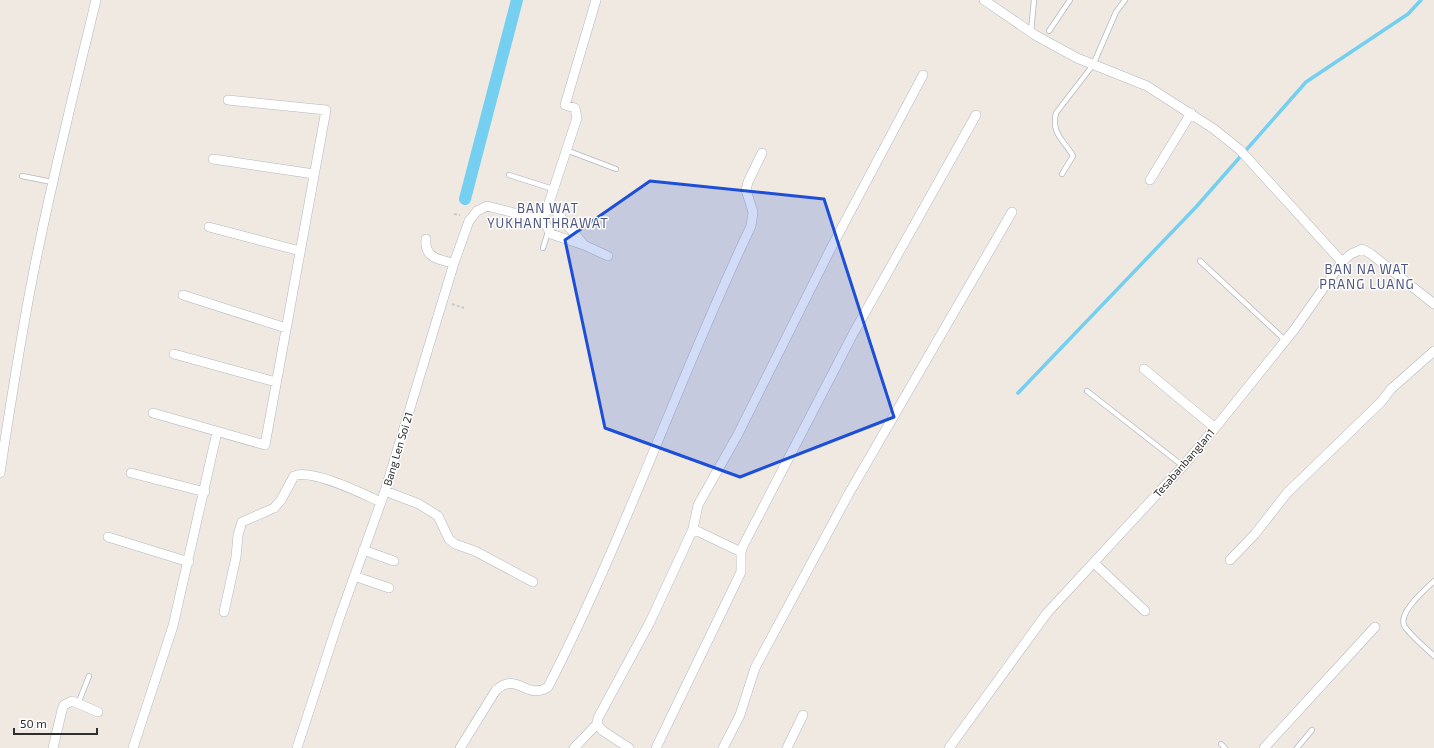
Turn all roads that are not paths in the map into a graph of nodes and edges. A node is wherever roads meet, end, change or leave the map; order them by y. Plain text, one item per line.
1 (96, 0) edge
2 (596, 0) edge
3 (984, 0) edge
4 (1034, 0) edge
5 (1070, 0) edge
6 (1125, 0) edge
7 (1049, 31) dead end
8 (1031, 32) junction
9 (1093, 65) junction
10 (923, 75) dead end
11 (228, 100) dead end
12 (1191, 112) junction
13 (976, 116) dead end
14 (566, 150) junction
15 (762, 153) dead end
16 (213, 159) dead end
17 (616, 169) dead end
18 (314, 174) junction
19 (1062, 174) dead end
20 (509, 175) dead end
21 (22, 176) dead end
22 (1150, 180) dead end
23 (52, 182) junction
24 (553, 189) junction
25 (549, 203) junction
26 (1012, 212) dead end
27 (540, 218) junction
28 (209, 227) dead end
29 (548, 232) junction
30 (426, 239) dead end
31 (584, 245) junction
32 (543, 248) dead end
33 (300, 251) junction
34 (608, 256) dead end
35 (1200, 261) dead end
36 (1342, 262) junction
37 (454, 263) junction
38 (183, 295) dead end
39 (1434, 304) edge
40 (286, 328) junction
41 (1286, 341) junction
42 (1434, 351) edge
43 (174, 354) dead end
44 (1144, 369) dead end
45 (276, 382) junction
46 (1087, 392) dead end
47 (153, 413) dead end
48 (1215, 428) junction
49 (217, 432) junction
50 (1183, 466) junction
51 (0, 473) edge
52 (131, 473) dead end
53 (385, 491) junction
54 (205, 492) junction
55 (381, 502) junction
56 (693, 529) junction
57 (108, 537) dead end
58 (363, 550) junction
59 (741, 552) junction
60 (1230, 560) dead end
61 (394, 561) dead end
62 (188, 562) junction
63 (1094, 563) junction
64 (354, 576) junction
65 (1434, 581) edge
66 (533, 582) dead end
67 (388, 588) dead end
68 (1146, 611) dead end
69 (224, 612) dead end
70 (1375, 627) dead end
71 (1434, 656) edge
72 (89, 676) dead end
73 (78, 704) junction
74 (98, 712) dead end
75 (803, 715) dead end
76 (597, 724) junction
77 (1312, 730) dead end
78 (53, 748) edge
79 (133, 748) edge
80 (297, 748) edge
81 (460, 748) edge
82 (574, 748) edge
83 (626, 748) edge
84 (656, 748) edge
85 (723, 748) edge
86 (787, 748) edge
87 (949, 748) edge
88 (1264, 748) edge
89 (1298, 748) edge

1 - 23 street
2 - 14 street
3 - 8 street
4 - 8 lane
5 - 7 lane
6 - 9 lane
8 - 9 street
9 - 12 street
9 - 19 lane
10 - 56 street
11 - 18 street
12 - 22 street
12 - 36 street
13 - 59 street
14 - 17 lane
14 - 24 street
15 - 81 street
16 - 18 street
18 - 33 street
20 - 24 lane
21 - 23 lane
23 - 51 street
24 - 25 street
25 - 27 street
25 - 31 street
26 - 85 street
27 - 29 street
27 - 37 street, Bang Len Soi 21
28 - 33 street
29 - 31 street
29 - 32 lane
30 - 37 street
31 - 34 street
33 - 40 street
35 - 41 lane
36 - 39 street, Tesabanbanglan1
36 - 41 street, Tesabanbanglan1
37 - 53 street, Bang Len Soi 21
38 - 40 street
40 - 45 street
41 - 48 street, Tesabanbanglan1
42 - 60 street
43 - 45 street
44 - 48 street
45 - 49 street
46 - 50 lane
47 - 49 street
48 - 50 street, Tesabanbanglan1
49 - 54 street
50 - 63 street, Tesabanbanglan1
52 - 54 street
53 - 55 street, Bang Len Soi 21
53 - 66 street
54 - 62 street
55 - 58 street, Bang Len Soi 21
55 - 69 street
56 - 59 street
56 - 76 street
57 - 62 street
58 - 61 street
58 - 64 street, Bang Len Soi 21
59 - 84 street
62 - 79 street
63 - 68 street
63 - 87 street, Tesabanbanglan1
64 - 67 street
64 - 80 street, Bang Len Soi 21
65 - 71 lane
70 - 88 street
72 - 73 lane
73 - 74 street
73 - 78 street
75 - 86 street
76 - 82 street
76 - 83 street
77 - 89 lane

